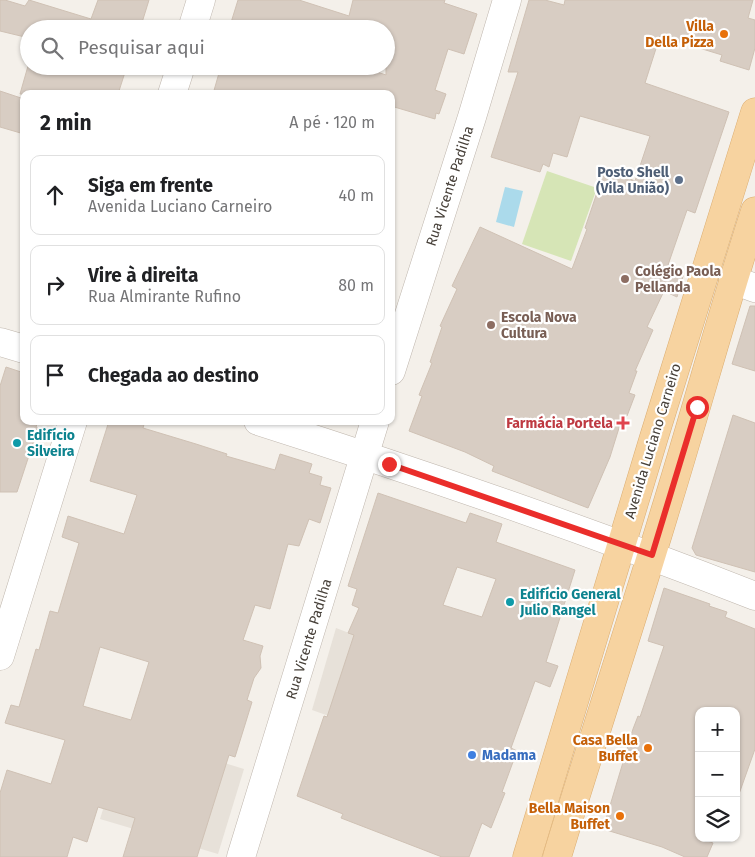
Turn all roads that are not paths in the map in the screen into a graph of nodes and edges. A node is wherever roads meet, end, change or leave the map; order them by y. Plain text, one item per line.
1 (201, 0) edge
2 (508, 0) edge
3 (195, 20) edge
4 (178, 75) edge
5 (173, 90) edge
6 (755, 113) edge
7 (755, 211) edge
8 (744, 284) edge
9 (0, 342) edge
10 (20, 348) edge
11 (395, 358) edge
12 (72, 425) edge
13 (271, 425) edge
14 (374, 425) edge
15 (365, 455) junction
16 (622, 544) junction
17 (652, 555) junction
18 (755, 596) edge
19 (0, 656) edge
20 (563, 855) edge
21 (241, 857) edge
22 (526, 857) edge

1 - 3 street
2 - 11 street, Rua Vicente Padilha
4 - 5 street
6 - 16 main road, Avenida Luciano Carneiro
7 - 8 main road
8 - 17 main road
9 - 10 street
12 - 19 street
13 - 15 street
14 - 15 street, Rua Vicente Padilha
15 - 16 street
15 - 21 street, Rua Vicente Padilha
16 - 17 street
16 - 22 main road, Avenida Luciano Carneiro
17 - 18 street
17 - 20 main road

